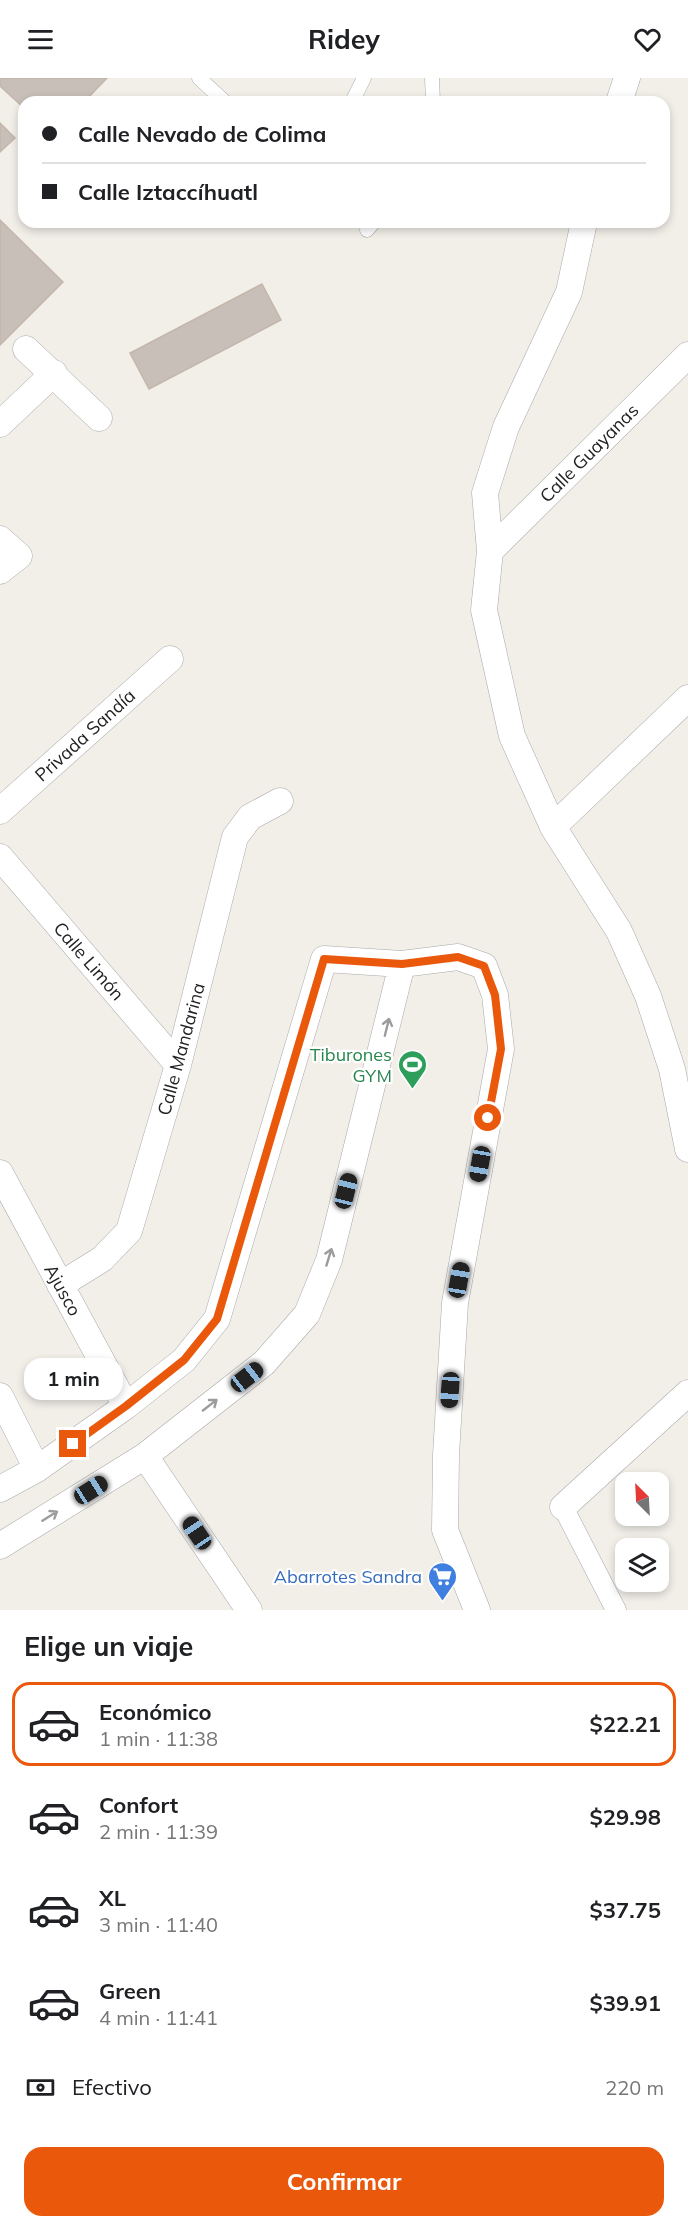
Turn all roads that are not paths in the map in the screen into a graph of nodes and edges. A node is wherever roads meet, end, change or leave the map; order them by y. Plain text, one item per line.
1 (199, 78) edge
2 (364, 78) edge
3 (432, 78) edge
4 (627, 78) edge
5 (218, 96) edge
6 (355, 96) edge
7 (433, 96) edge
8 (621, 96) edge
9 (583, 228) edge
10 (26, 349) dead end
11 (688, 355) edge
12 (54, 373) junction
13 (99, 418) dead end
14 (0, 424) edge
15 (0, 539) edge
16 (490, 551) junction
17 (0, 571) edge
18 (170, 658) dead end
19 (688, 698) edge
20 (280, 801) dead end
21 (0, 811) edge
22 (553, 827) junction
23 (0, 857) edge
24 (402, 964) junction
25 (680, 1061) edge
26 (178, 1065) junction
27 (688, 1149) edge
28 (0, 1173) edge
29 (60, 1285) junction
30 (688, 1393) edge
31 (0, 1396) edge
32 (126, 1406) junction
33 (145, 1456) junction
34 (37, 1469) junction
35 (0, 1489) edge
36 (563, 1507) joint
37 (0, 1546) edge
38 (249, 1610) edge
39 (477, 1610) edge
40 (616, 1610) edge

1 - 5 lane
2 - 6 lane
3 - 7 lane
4 - 8 street
9 - 16 street
10 - 12 street
11 - 16 street, Calle Guayanas
12 - 13 street
12 - 14 street
15 - 17 street
16 - 22 street
18 - 21 street, Privada Sandía
19 - 22 street
20 - 26 street, Calle Mandarina
22 - 25 street
23 - 26 street, Calle Limón
24 - 32 street
33 -> 24 street
24 - 39 street
25 - 27 street
26 - 29 street, Calle Mandarina
28 - 29 street, Ajusco
29 - 32 street, Ajusco
30 - 36 street
31 - 34 street
32 - 34 street
37 -> 33 street
33 - 38 street
34 - 35 street
36 - 40 street

